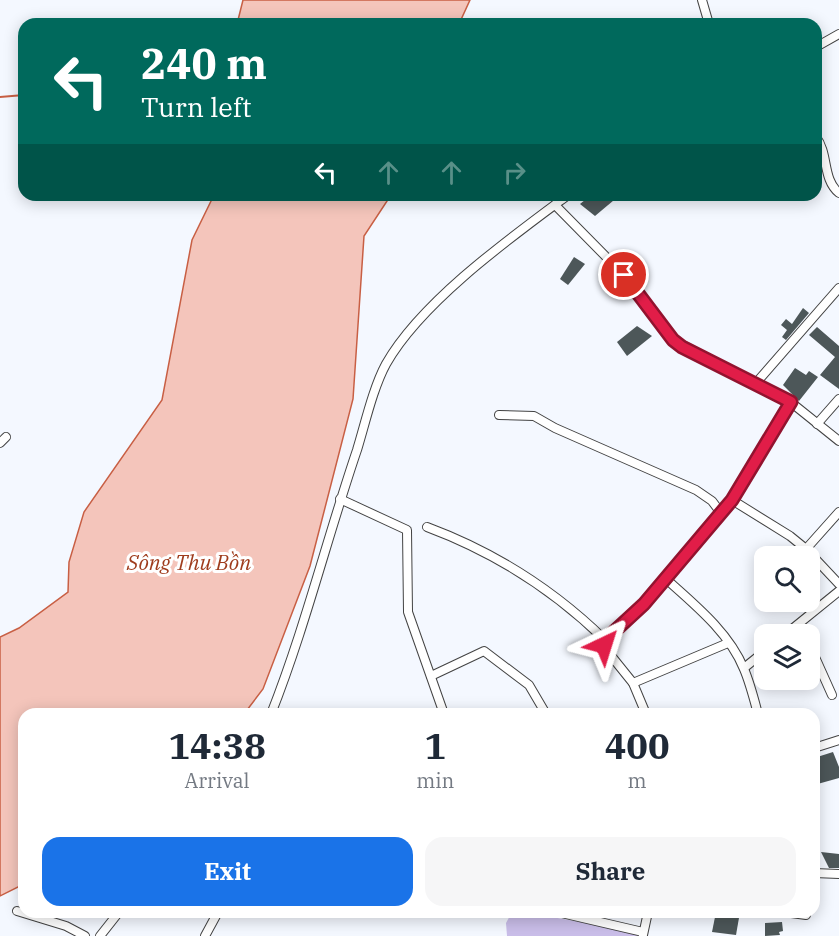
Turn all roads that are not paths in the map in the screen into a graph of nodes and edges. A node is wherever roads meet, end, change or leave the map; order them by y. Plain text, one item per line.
1 (702, 0) edge
2 (707, 18) edge
3 (839, 34) edge
4 (822, 43) edge
5 (822, 149) edge
6 (839, 193) edge
7 (559, 201) edge
8 (555, 204) junction
9 (837, 294) edge
10 (756, 383) junction
11 (839, 399) edge
12 (791, 402) junction
13 (499, 415) dead end
14 (817, 424) junction
15 (6, 436) dead end
16 (839, 441) edge
17 (0, 443) edge
18 (340, 499) junction
19 (732, 500) junction
20 (839, 512) edge
21 (721, 513) junction
22 (427, 527) dead end
23 (801, 546) edge
24 (809, 546) edge
25 (820, 564) edge
26 (665, 578) junction
27 (839, 584) edge
28 (839, 591) edge
29 (799, 624) edge
30 (605, 640) junction
31 (728, 643) junction
32 (754, 660) edge
33 (744, 668) junction
34 (820, 668) edge
35 (431, 676) junction
36 (633, 683) junction
37 (832, 695) dead end
38 (273, 708) edge
39 (442, 708) edge
40 (542, 708) edge
41 (643, 708) edge
42 (756, 708) edge
43 (839, 740) edge
44 (820, 746) edge
45 (820, 873) edge
46 (839, 874) edge
47 (40, 918) edge
48 (114, 918) edge
49 (215, 918) edge
50 (580, 918) edge
51 (647, 918) edge
52 (643, 934) edge
53 (85, 936) edge
54 (100, 936) edge
55 (205, 936) edge

1 - 2 street
3 - 4 street
5 - 6 street
7 - 8 street
8 - 10 street
8 - 18 street
9 - 10 street
10 - 12 street
11 - 14 street
12 - 14 street
12 - 19 street
13 - 21 street
14 - 16 street
15 - 17 street
18 - 35 street
18 - 38 street
19 - 21 street
19 - 23 street
20 - 24 street
21 - 26 street
22 - 30 street
25 - 27 street
26 - 30 street
26 - 31 street
28 - 29 street
30 - 36 street
31 - 33 street
31 - 36 street
32 - 33 street
33 - 42 street
34 - 37 street
35 - 39 street
35 - 40 street
36 - 41 street
43 - 44 street
45 - 46 street
47 - 53 street
48 - 54 street
49 - 55 street
50 - 52 street
51 - 52 street

